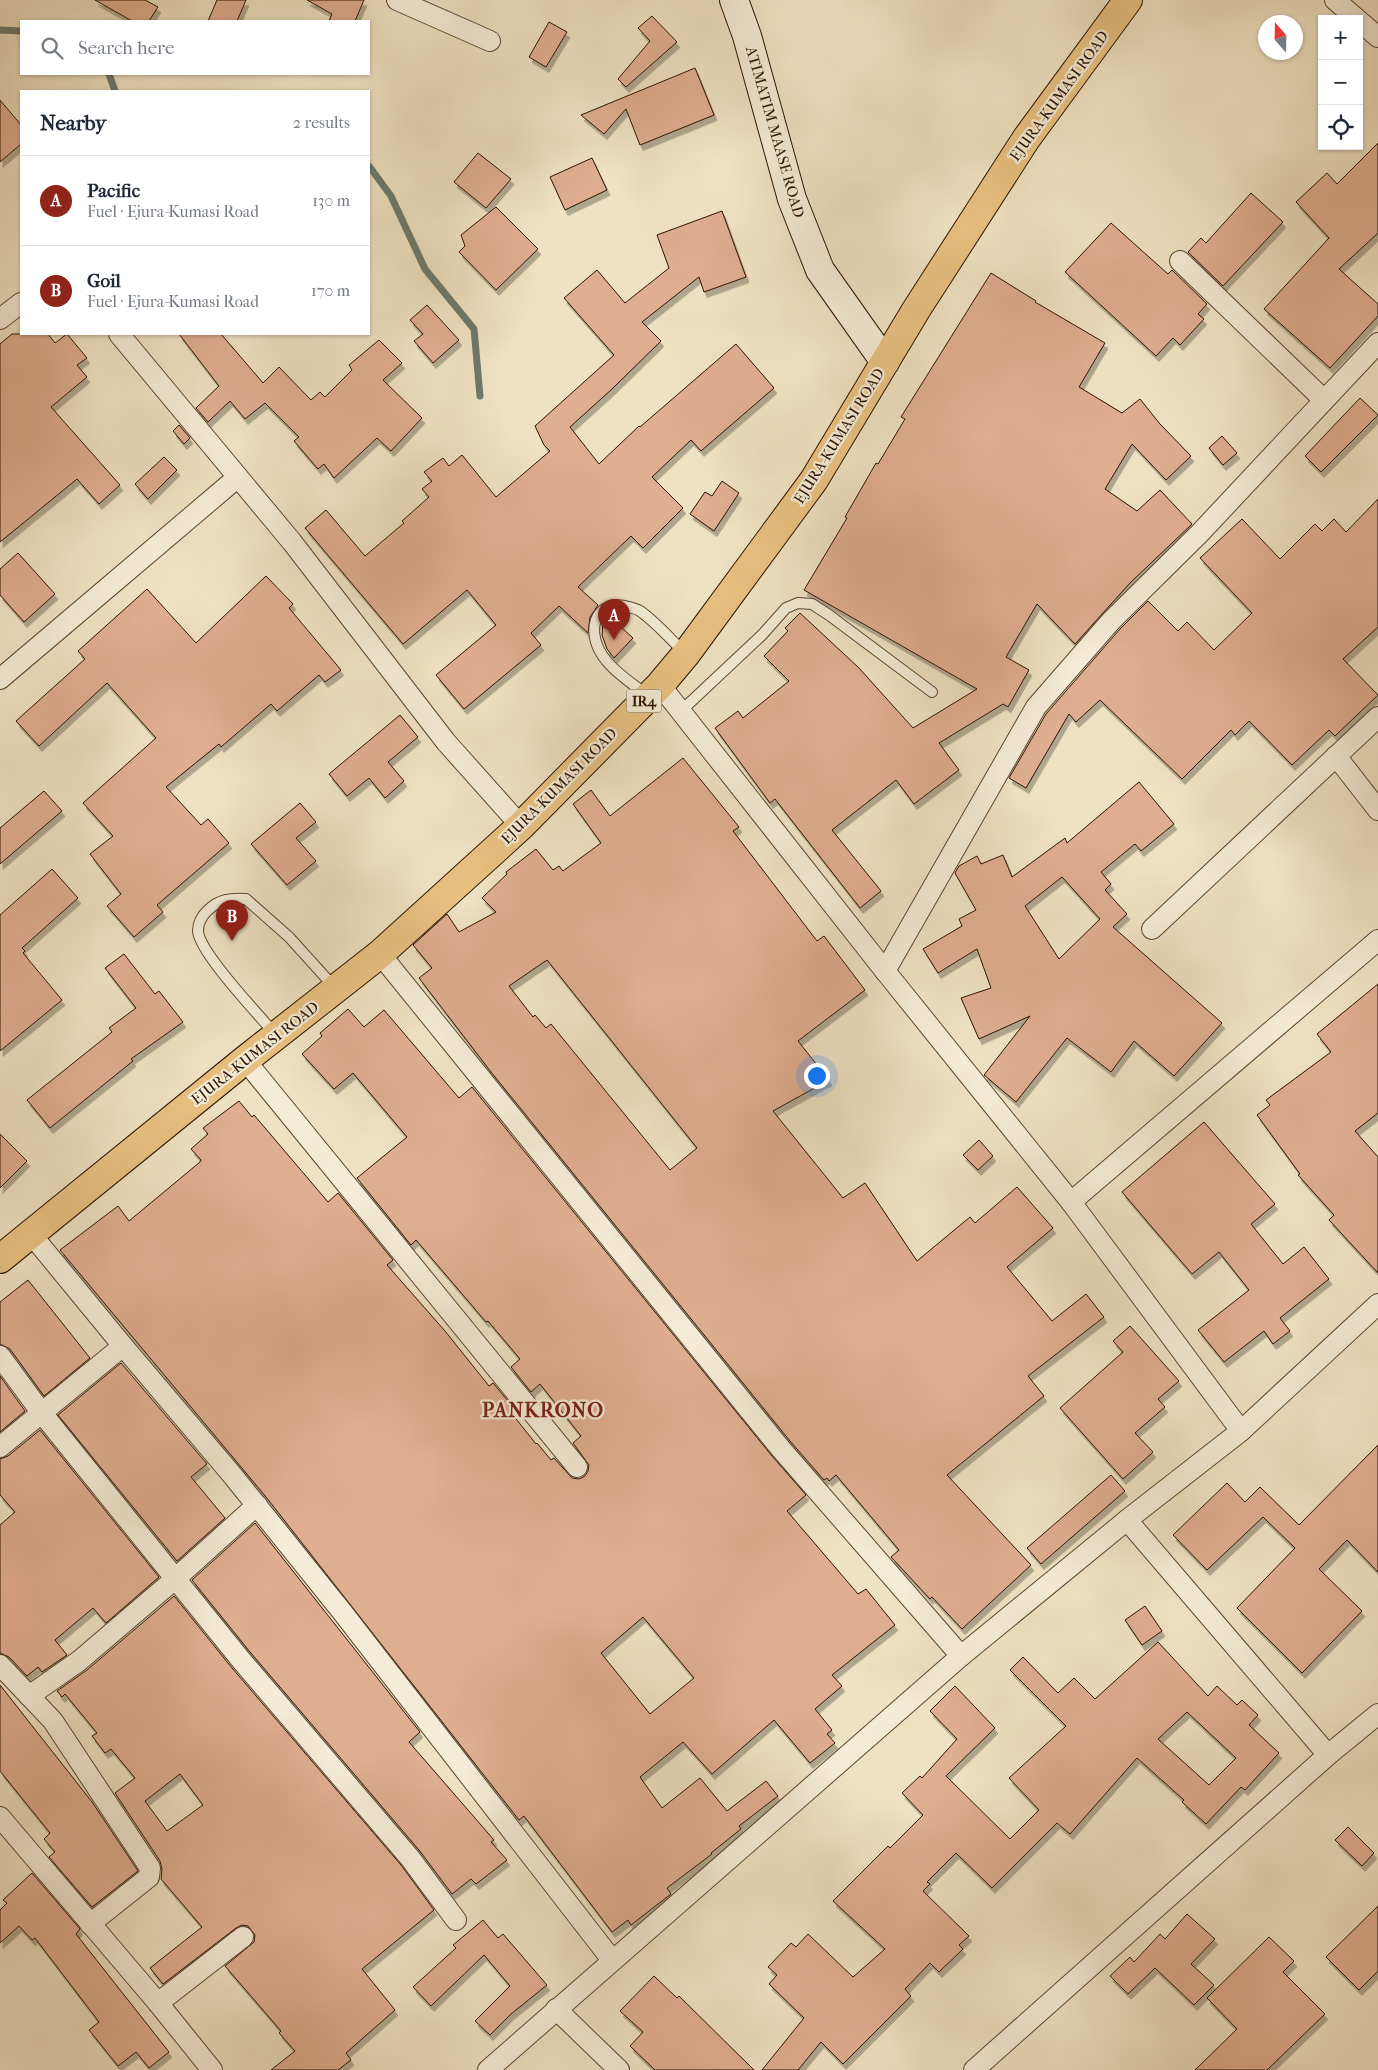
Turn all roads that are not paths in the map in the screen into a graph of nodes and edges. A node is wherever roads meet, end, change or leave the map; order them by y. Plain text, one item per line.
1 (397, 0) edge
2 (734, 0) edge
3 (1128, 0) edge
4 (1336, 0) edge
5 (1352, 15) edge
6 (1363, 24) edge
7 (1378, 37) edge
8 (490, 41) dead end
9 (1180, 261) dead end
10 (20, 304) edge
11 (0, 319) edge
12 (120, 335) edge
13 (1378, 343) edge
14 (885, 362) junction
15 (1324, 400) junction
16 (238, 477) junction
17 (686, 654) junction
18 (0, 679) edge
19 (654, 691) junction
20 (932, 692) dead end
21 (681, 711) junction
22 (1378, 717) edge
23 (1336, 756) junction
24 (1378, 810) edge
25 (521, 826) junction
26 (1152, 929) dead end
27 (1378, 940) edge
28 (380, 954) junction
29 (885, 971) junction
30 (336, 988) junction
31 (276, 1035) junction
32 (245, 1060) junction
33 (1071, 1202) junction
34 (31, 1234) junction
35 (0, 1259) edge
36 (1378, 1304) edge
37 (122, 1346) junction
38 (0, 1356) edge
39 (41, 1412) junction
40 (1241, 1431) junction
41 (0, 1447) edge
42 (577, 1467) dead end
43 (257, 1505) junction
44 (1127, 1520) junction
45 (175, 1579) junction
46 (961, 1656) junction
47 (0, 1665) edge
48 (29, 1696) junction
49 (1378, 1714) edge
50 (1328, 1755) junction
51 (0, 1817) edge
52 (456, 1920) dead end
53 (90, 1924) junction
54 (243, 1937) dead end
55 (612, 1960) junction
56 (158, 2003) junction
57 (556, 2009) junction
58 (212, 2070) edge
59 (488, 2070) edge
60 (619, 2070) edge
61 (974, 2070) edge

1 - 8 street
2 - 14 main road, ATIMATIM MAASE ROAD
3 - 14 main road, EJURA-KUMASI ROAD / IR4
4 - 5 street
6 - 7 street
9 - 15 street
10 - 11 street
12 - 16 street
13 - 15 street
14 - 17 main road, EJURA-KUMASI ROAD / IR4
15 - 29 street
16 - 18 street
16 - 25 street
17 - 19 main road, EJURA-KUMASI ROAD / IR4
17 - 19 lane
19 - 21 street
19 - 25 main road, EJURA-KUMASI ROAD / IR4
20 - 21 lane
21 - 29 street
22 - 23 street
23 - 24 street
23 - 26 street
25 - 28 main road, EJURA-KUMASI ROAD / IR4
27 - 33 street
28 - 30 main road, EJURA-KUMASI ROAD / IR4
28 - 46 street
29 - 33 street
30 - 31 main road, EJURA-KUMASI ROAD / IR4
30 - 31 lane
31 - 32 main road, EJURA-KUMASI ROAD / IR4
32 - 34 main road, EJURA-KUMASI ROAD / IR4
32 - 42 street
33 - 40 street
34 - 35 main road, EJURA-KUMASI ROAD / IR4
34 - 37 street
36 - 40 street
37 - 39 street
37 - 43 street
38 - 39 street
39 - 41 street
39 - 45 street
40 - 44 street
43 - 45 street
43 - 55 street
44 - 46 street
44 - 50 street
45 - 48 street
45 - 52 street
46 - 55 street
47 - 48 street
48 - 53 street
49 - 50 street
50 - 61 street
51 - 53 street
53 - 56 street
54 - 56 street
55 - 57 street
56 - 58 street
57 - 59 street
57 - 60 street

